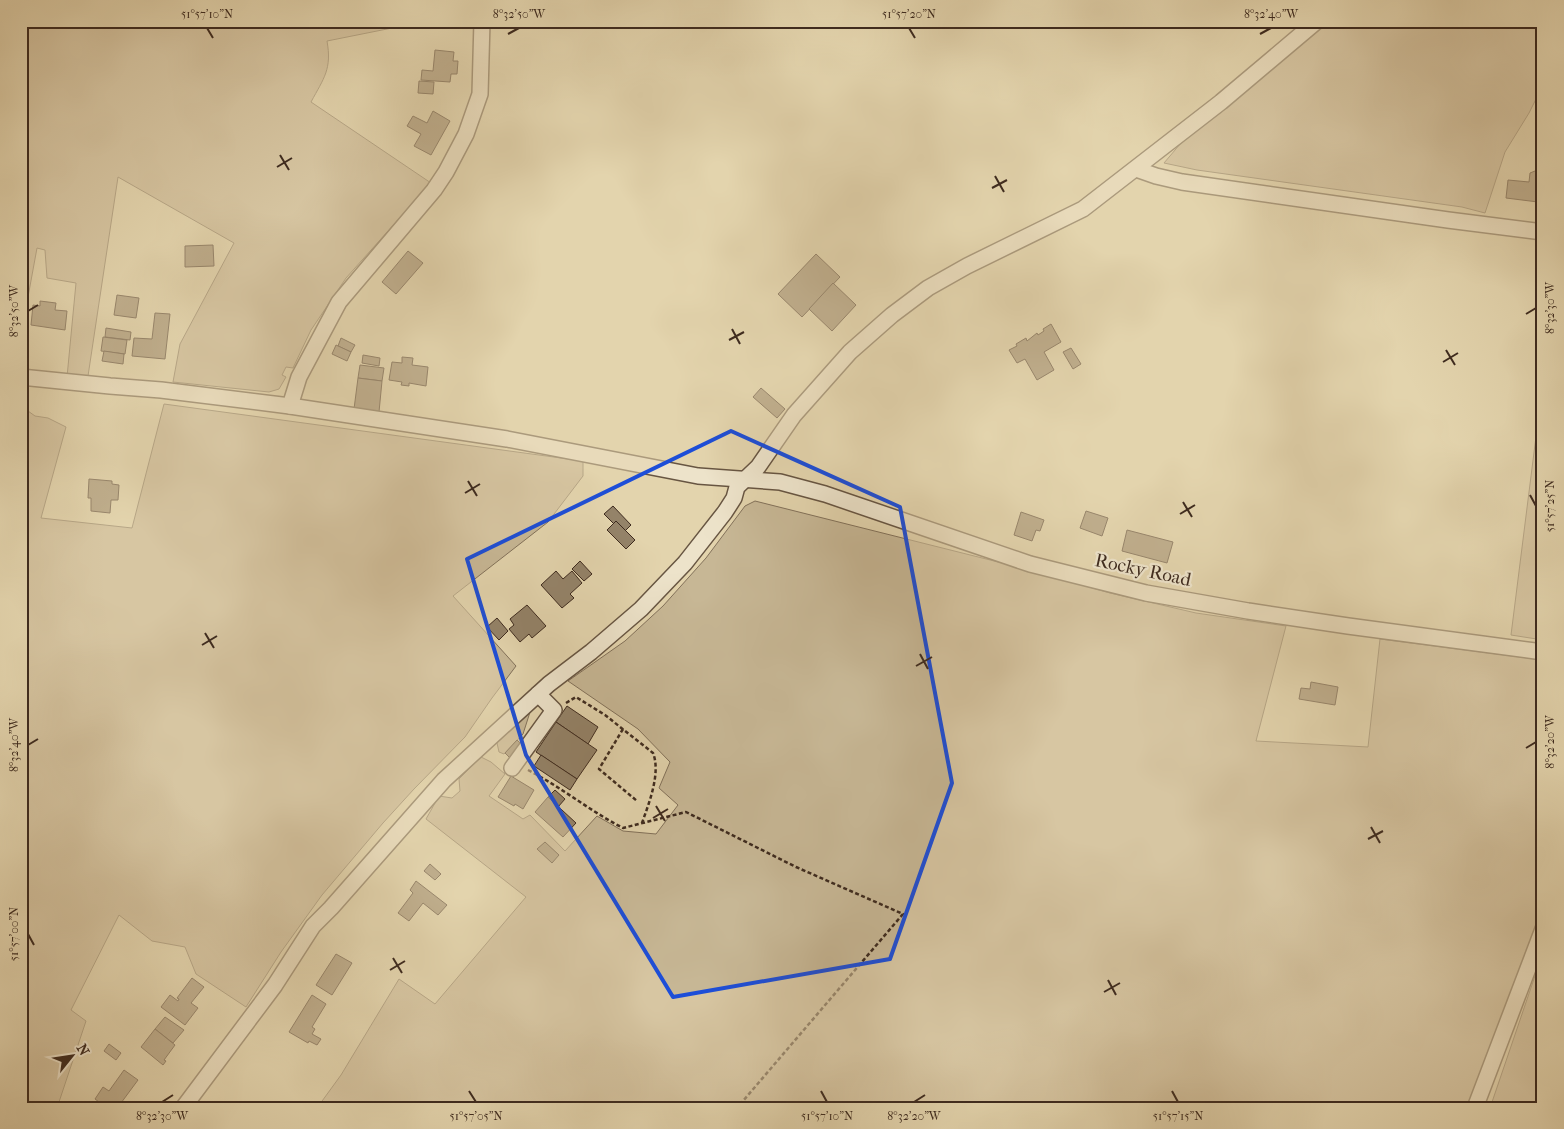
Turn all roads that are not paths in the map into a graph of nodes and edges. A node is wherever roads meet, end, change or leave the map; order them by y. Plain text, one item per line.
1 (482, 21) edge
2 (1317, 21) edge
3 (1136, 169) junction
4 (1543, 232) edge
5 (21, 377) edge
6 (290, 406) junction
7 (746, 478) junction
8 (1543, 652) edge
9 (538, 694) junction
10 (513, 766) road end
11 (1543, 929) edge
12 (183, 1108) edge
13 (1476, 1108) edge

1 - 6 street
2 - 3 street
3 - 4 street
3 - 7 street
5 - 6 street, Rocky Road
6 - 7 street, Rocky Road
7 - 8 street, Rocky Road
7 - 9 street
9 - 10 street
9 - 12 street
11 - 13 street

